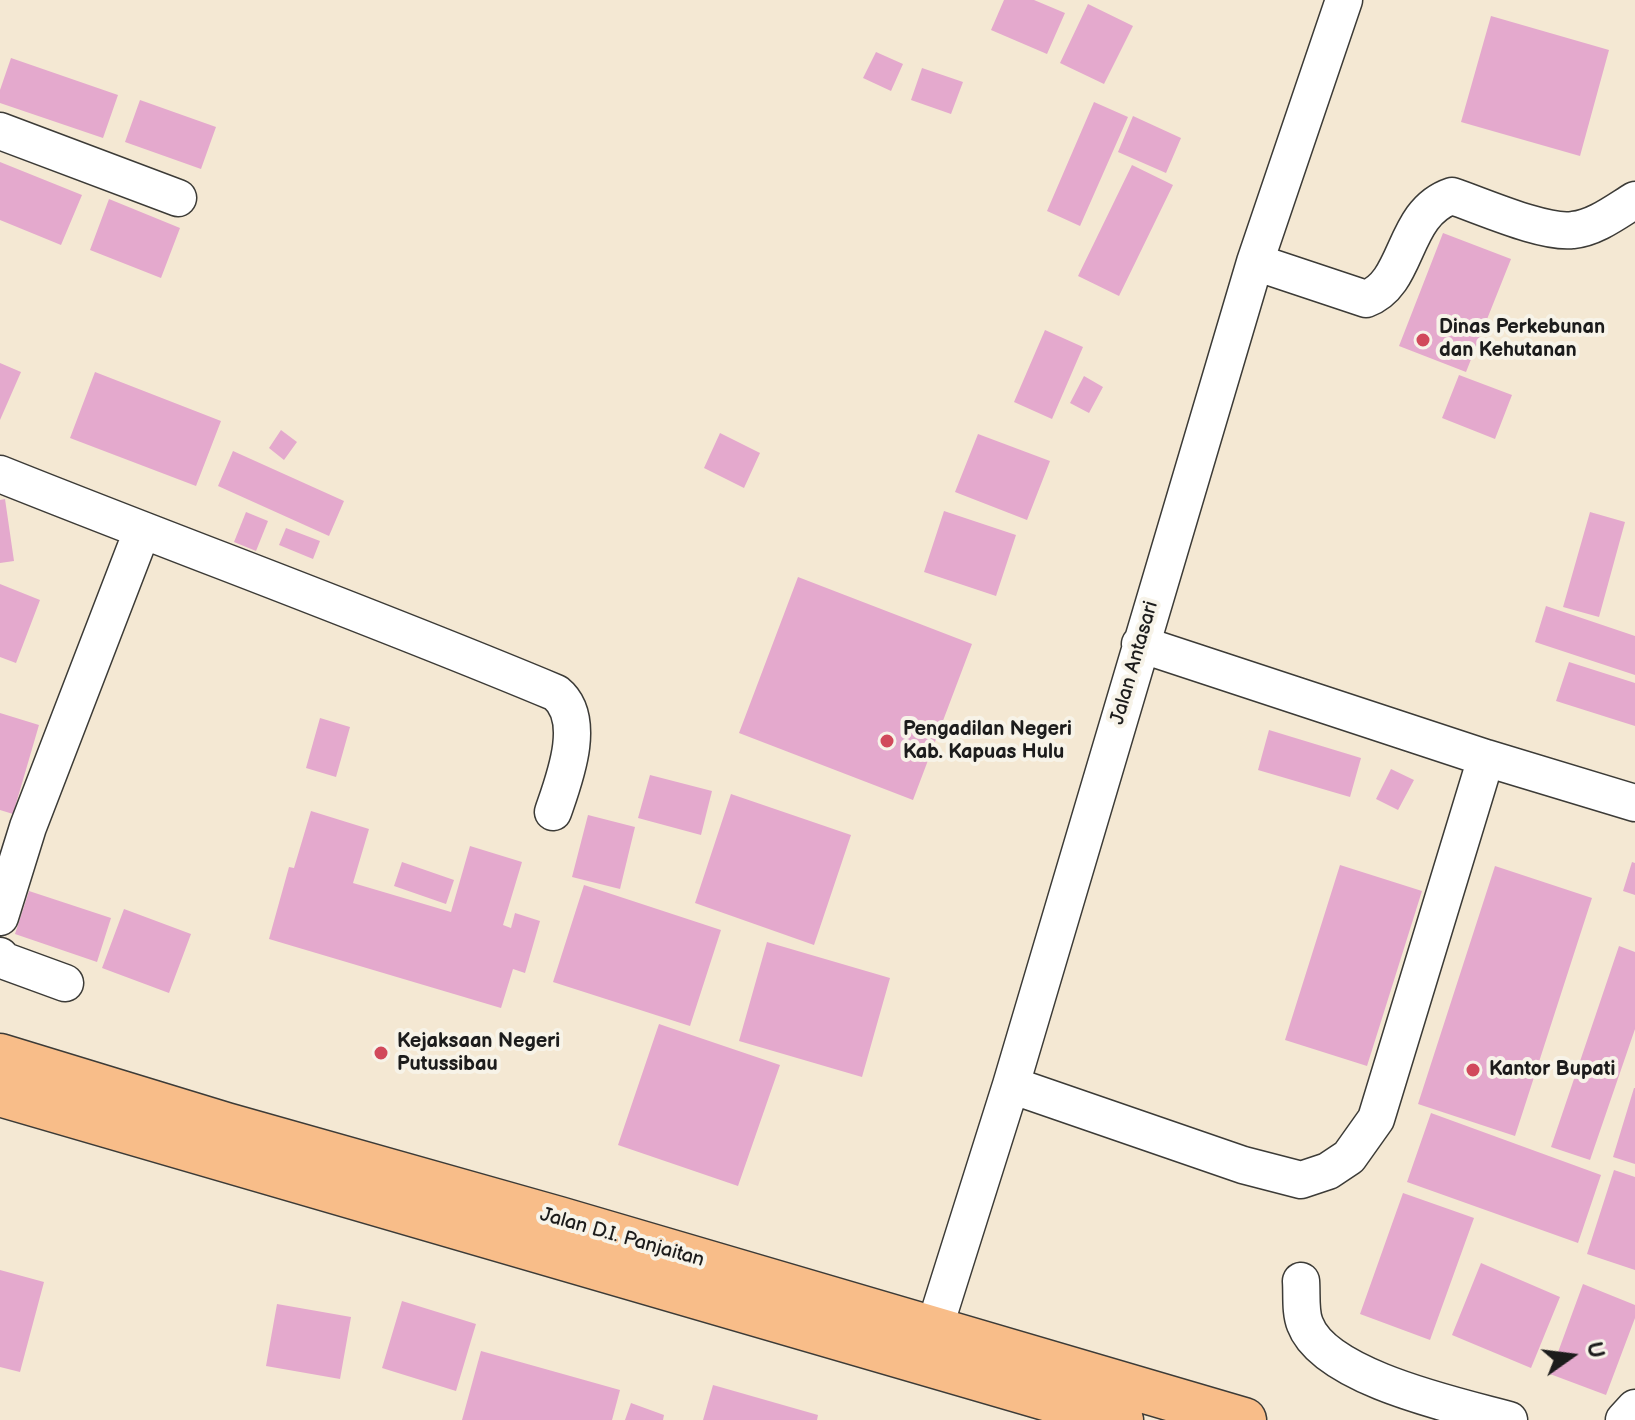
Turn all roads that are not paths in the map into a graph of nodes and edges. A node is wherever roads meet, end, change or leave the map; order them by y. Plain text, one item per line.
1 (1344, 0) edge
2 (0, 131) edge
3 (178, 198) dead end
4 (1635, 200) edge
5 (1255, 262) junction
6 (0, 474) edge
7 (142, 531) junction
8 (1140, 644) junction
9 (1486, 758) junction
10 (1635, 803) edge
11 (553, 812) dead end
12 (0, 917) edge
13 (0, 956) edge
14 (65, 983) dead end
15 (0, 1056) edge
16 (1011, 1085) junction
17 (0, 1094) edge
18 (553, 1235) junction
19 (1301, 1281) dead end
20 (934, 1329) junction
21 (1635, 1408) edge
22 (1121, 1420) edge
23 (1244, 1420) edge
24 (1509, 1420) edge
25 (1624, 1420) edge

1 - 5 street, Jalan Antasari
2 - 3 street
4 - 5 street
5 - 8 street, Jalan Antasari
6 - 7 street
7 - 11 street
7 - 12 street
8 - 9 street
8 - 16 street, Jalan Antasari
9 - 10 street
9 - 16 street
13 - 14 street
15 - 18 highway, Jalan D.I. Panjaitan
16 - 20 street, Jalan Antasari
17 - 18 highway, Jalan D.I. Panjaitan
18 - 20 highway, Jalan D.I. Panjaitan
18 - 22 highway, Jalan D.I. Panjaitan
19 - 24 street
20 - 23 highway, Jalan D.I. Panjaitan
21 - 25 street

